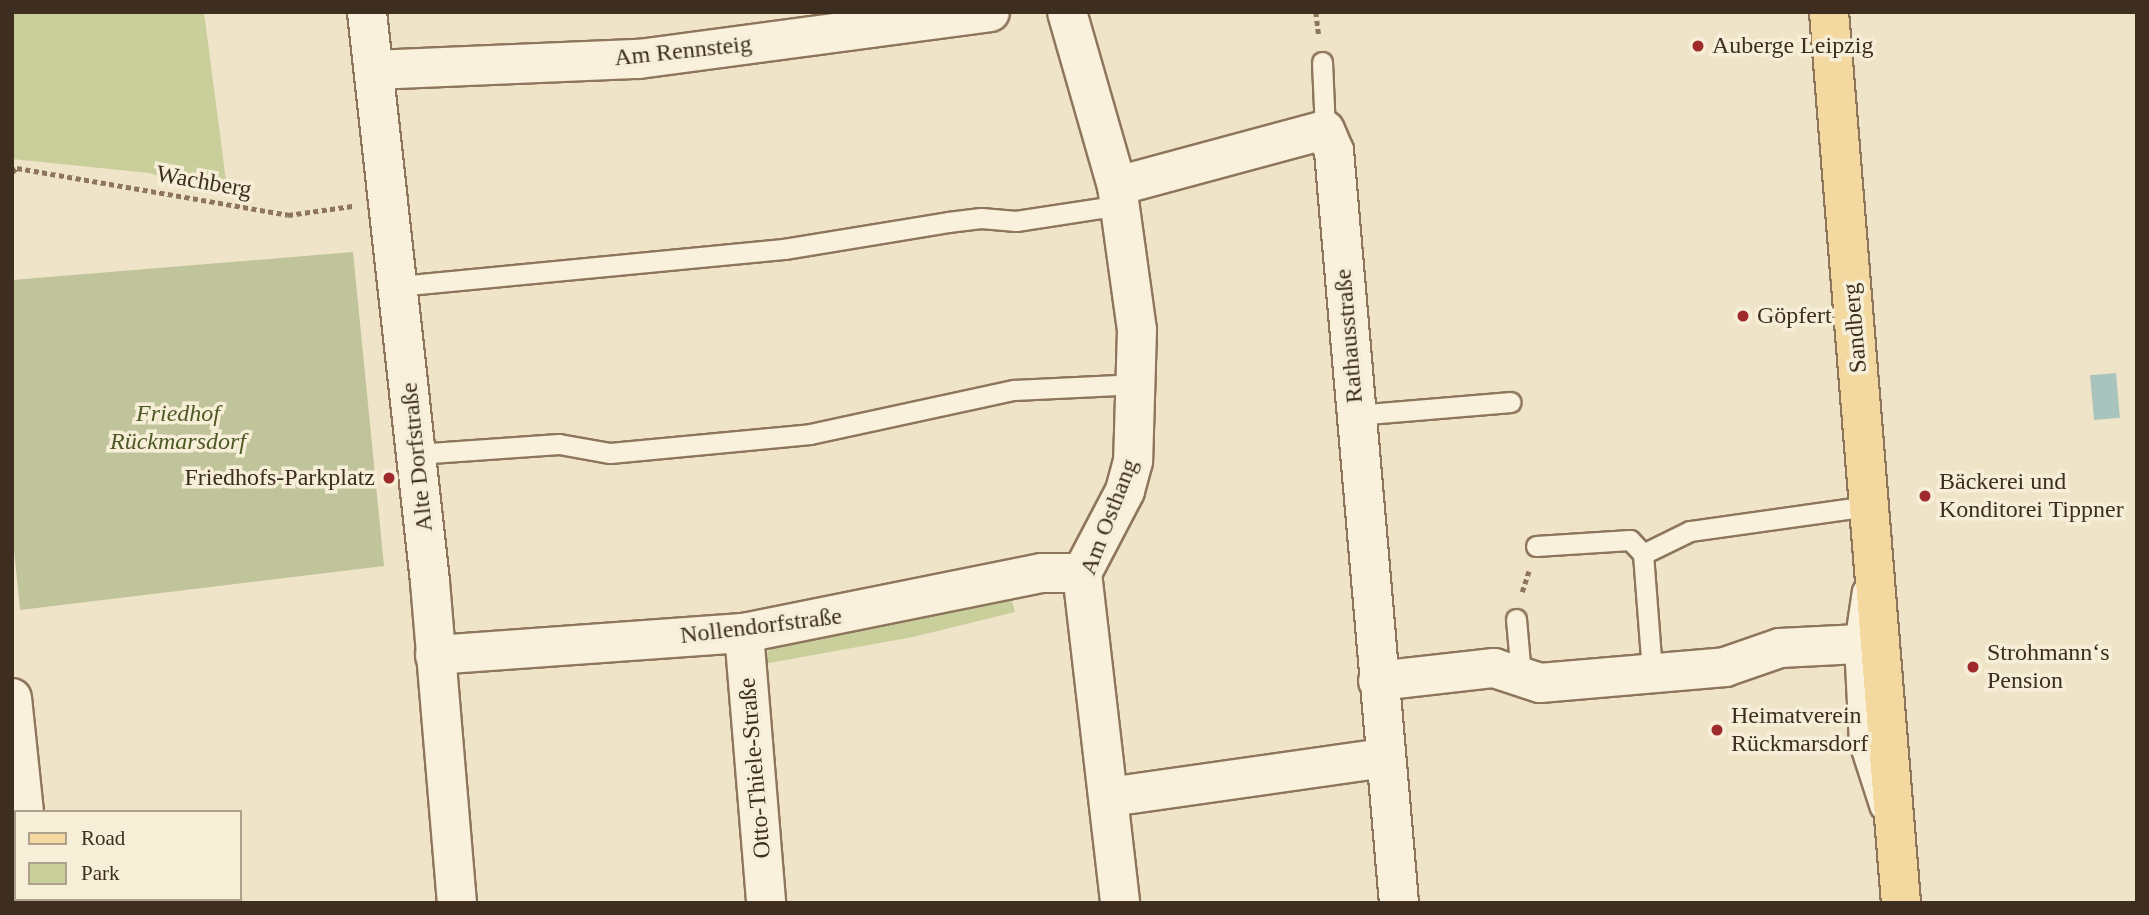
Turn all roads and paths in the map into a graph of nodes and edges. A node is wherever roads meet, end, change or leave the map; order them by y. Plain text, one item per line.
1 (367, 12) edge
2 (990, 12) edge
3 (1067, 12) edge
4 (1829, 12) edge
5 (1322, 62) dead end
6 (374, 70) junction
7 (1325, 130) junction
8 (12, 172) edge
9 (1118, 196) junction
10 (391, 201) junction
11 (399, 286) junction
12 (1139, 384) junction
13 (1510, 402) dead end
14 (1356, 415) junction
15 (416, 454) junction
16 (1870, 517) junction
17 (1536, 546) joint
18 (1643, 554) junction
19 (1082, 573) junction
20 (1516, 619) joint
21 (744, 633) junction
22 (1867, 644) junction
23 (435, 655) junction
24 (1652, 672) junction
25 (1521, 675) junction
26 (1378, 681) junction
27 (12, 698) edge
28 (1385, 758) junction
29 (1110, 797) junction
30 (24, 810) edge
31 (457, 903) edge
32 (766, 903) edge
33 (1120, 903) edge
34 (1399, 903) edge
35 (1901, 903) edge

1 - 6 street, Alte Dorfstraße
2 - 6 street, Am Rennsteig
3 - 9 street, Am Osthang
4 - 16 main road, Sandberg
5 - 7 lane
6 - 10 street, Alte Dorfstraße
7 - 9 street
7 - 14 street, Rathausstraße
8 - 10 path, Wachberg
9 - 11 lane
9 - 12 street, Am Osthang
10 - 11 street, Alte Dorfstraße
11 - 15 street, Alte Dorfstraße
12 - 15 lane
12 - 19 street, Am Osthang
13 - 14 lane
14 - 26 street, Rathausstraße
15 - 23 street, Alte Dorfstraße
16 - 18 lane
16 - 22 main road, Sandberg
17 - 18 lane
17 - 20 path
18 - 24 lane
19 - 21 street, Nollendorfstraße
19 - 29 street, Am Osthang
20 - 25 lane
21 - 23 street, Nollendorfstraße
21 - 32 street, Otto-Thiele-Straße
22 - 24 street
22 - 35 main road, Sandberg
23 - 31 street, Alte Dorfstraße
24 - 25 street
25 - 26 street
26 - 28 street, Rathausstraße
27 - 30 street
28 - 29 street
28 - 34 street, Rathausstraße
29 - 33 street, Am Osthang

